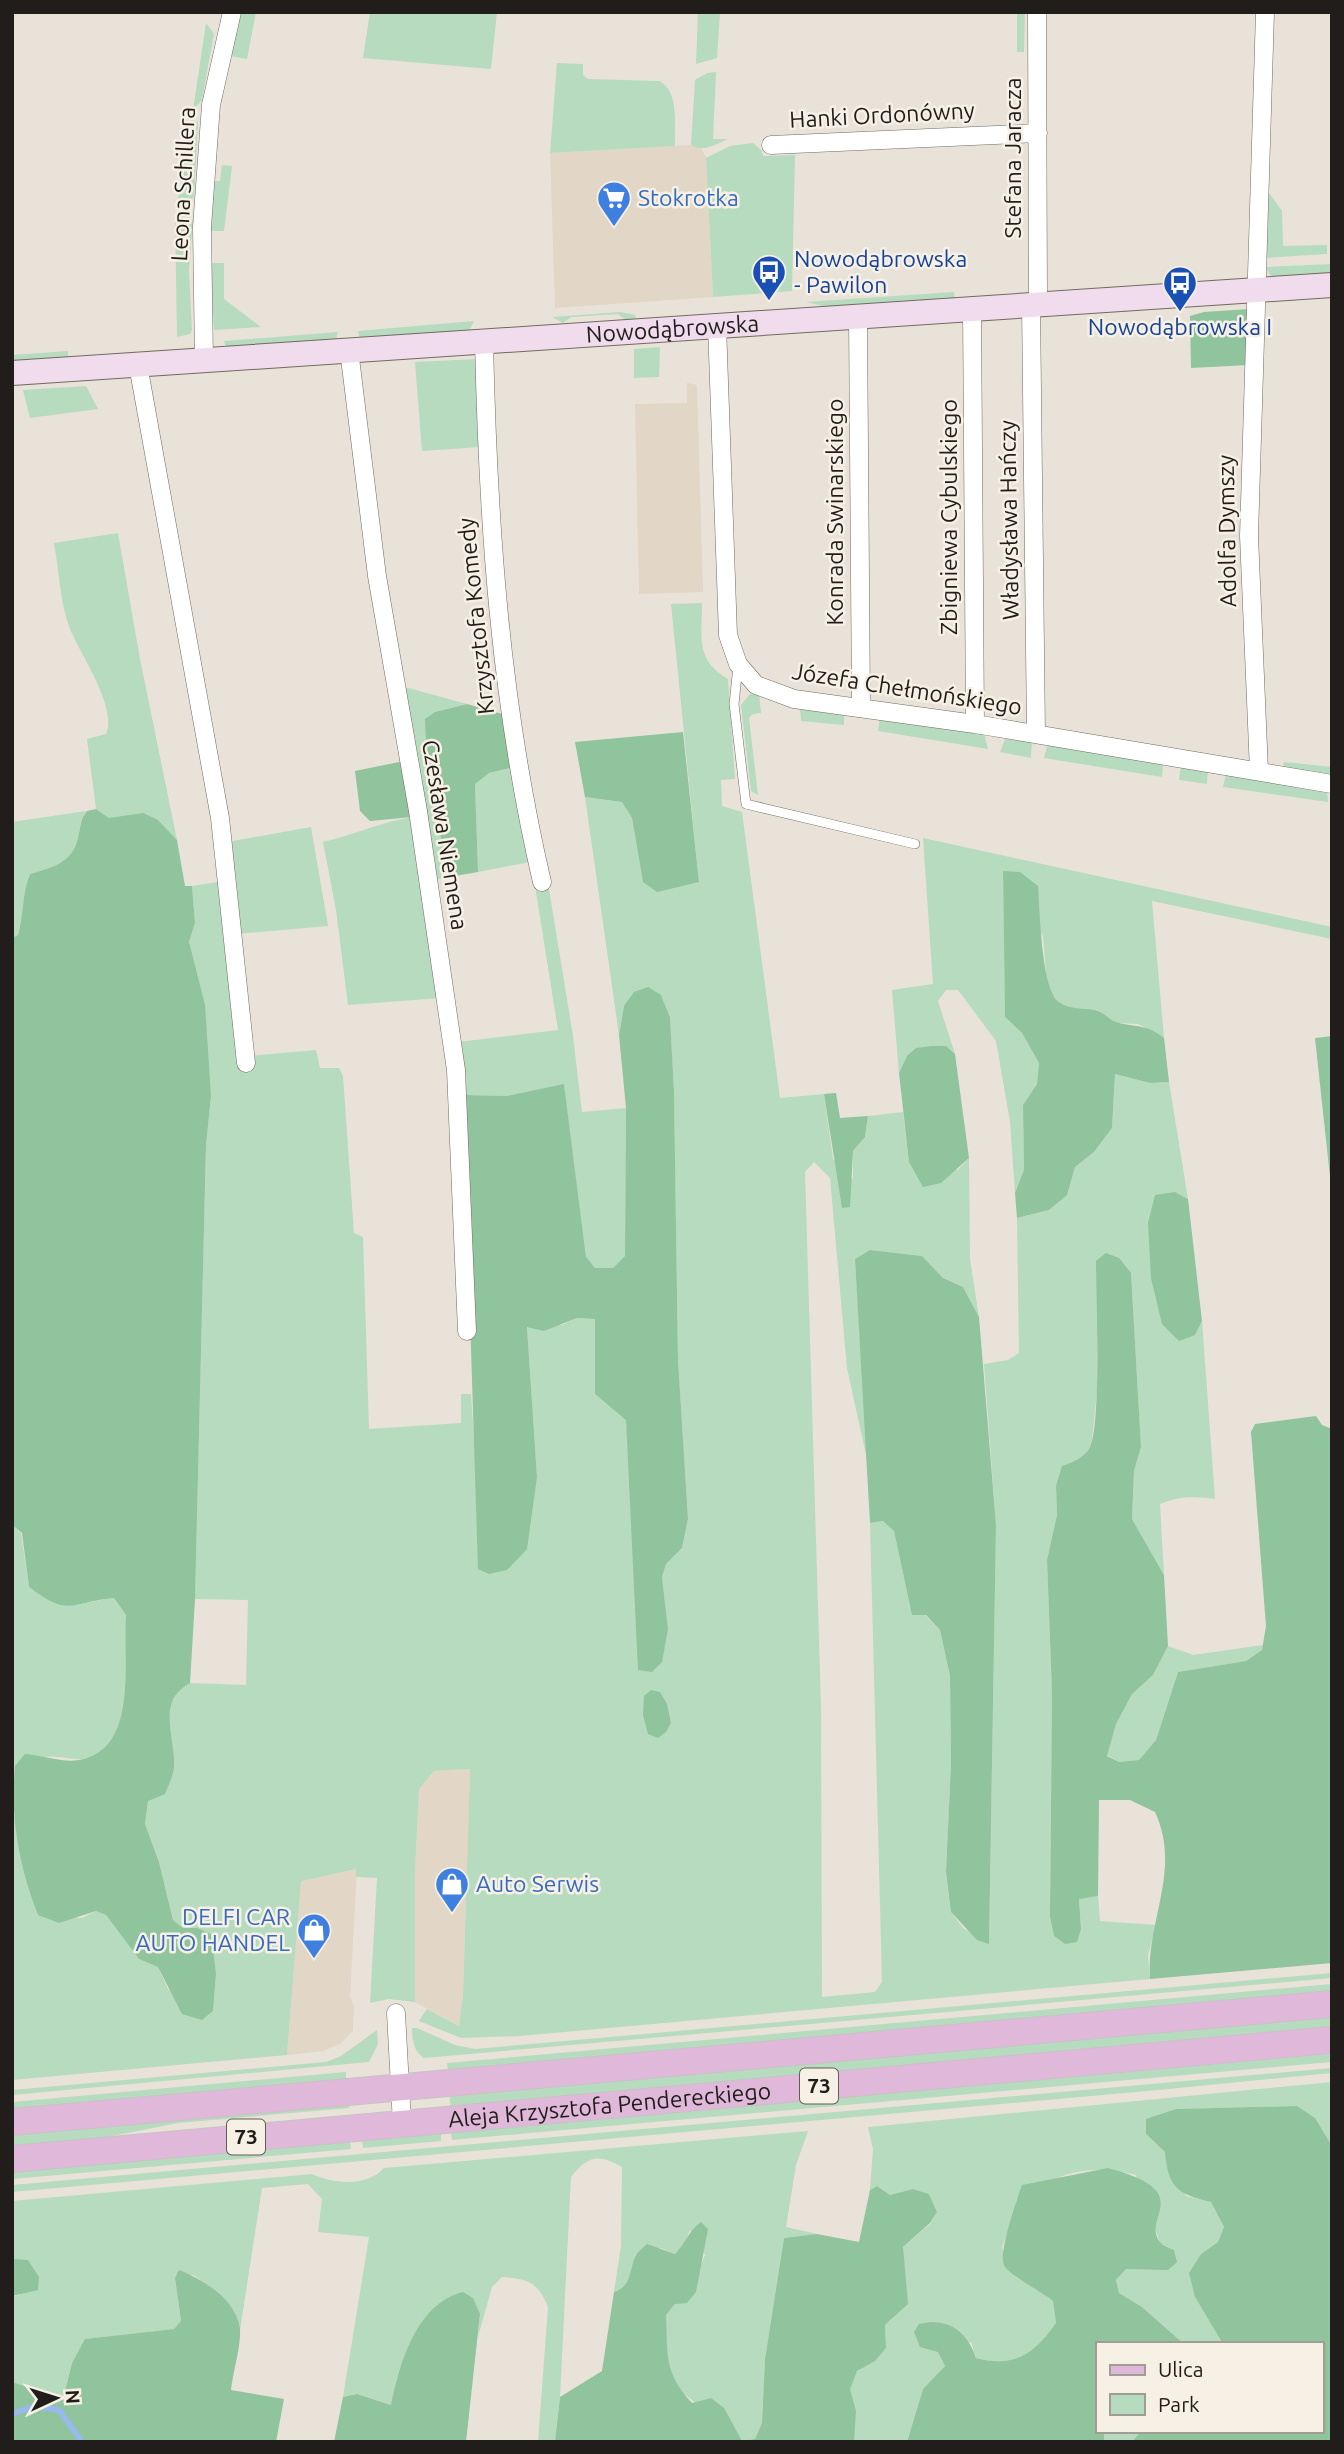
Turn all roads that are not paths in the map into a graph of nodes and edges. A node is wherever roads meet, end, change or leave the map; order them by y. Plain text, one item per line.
1 (232, 12) edge
2 (1037, 12) edge
3 (1265, 12) edge
4 (1038, 133) junction
5 (771, 145) dead end
6 (1332, 285) edge
7 (1256, 290) junction
8 (1034, 305) junction
9 (972, 309) junction
10 (858, 317) junction
11 (717, 325) junction
12 (484, 341) junction
13 (349, 350) junction
14 (204, 360) junction
15 (138, 365) junction
16 (12, 373) edge
17 (738, 664) junction
18 (861, 707) junction
19 (975, 724) junction
20 (1036, 734) junction
21 (1259, 771) junction
22 (1332, 784) edge
23 (915, 844) dead end
24 (542, 882) dead end
25 (246, 1063) dead end
26 (467, 1331) dead end
27 (1332, 2004) edge
28 (396, 2012) dead end
29 (1332, 2040) edge
30 (400, 2087) junction
31 (12, 2122) edge
32 (402, 2123) junction
33 (12, 2158) edge

1 - 14 street, Leona Schillera
2 - 4 street, Stefana Jaracza
3 - 7 street, Adolfa Dymszy
4 - 5 street, Hanki Ordonówny
4 - 8 street, Stefana Jaracza
6 - 7 street, Nowodąbrowska
7 - 8 street, Nowodąbrowska
7 - 21 street, Adolfa Dymszy
8 - 9 street, Nowodąbrowska
8 - 20 street, Władysława Hańczy
9 - 10 street, Nowodąbrowska
9 - 19 street, Zbigniewa Cybulskiego
10 - 11 street, Nowodąbrowska
10 - 18 street, Konrada Swinarskiego
11 - 12 street, Nowodąbrowska
11 - 17 street
12 - 13 street, Nowodąbrowska
12 - 24 street, Krzysztofa Komedy
13 - 14 street, Nowodąbrowska
13 - 26 street, Czesława Niemena
14 - 15 street, Nowodąbrowska
15 - 16 street, Nowodąbrowska
15 - 25 street
17 - 18 street, Józefa Chełmońskiego
17 - 23 lane
18 - 19 street, Józefa Chełmońskiego
19 - 20 street, Józefa Chełmońskiego
20 - 21 street, Józefa Chełmońskiego
21 - 22 street, Józefa Chełmońskiego
27 - 30 main road, Aleja Krzysztofa Pendereckiego / 73
28 - 30 street
29 - 32 main road, Aleja Krzysztofa Pendereckiego / 73
30 - 31 main road, Aleja Krzysztofa Pendereckiego / 73
30 - 32 street
32 - 33 main road, Aleja Krzysztofa Pendereckiego / 73

